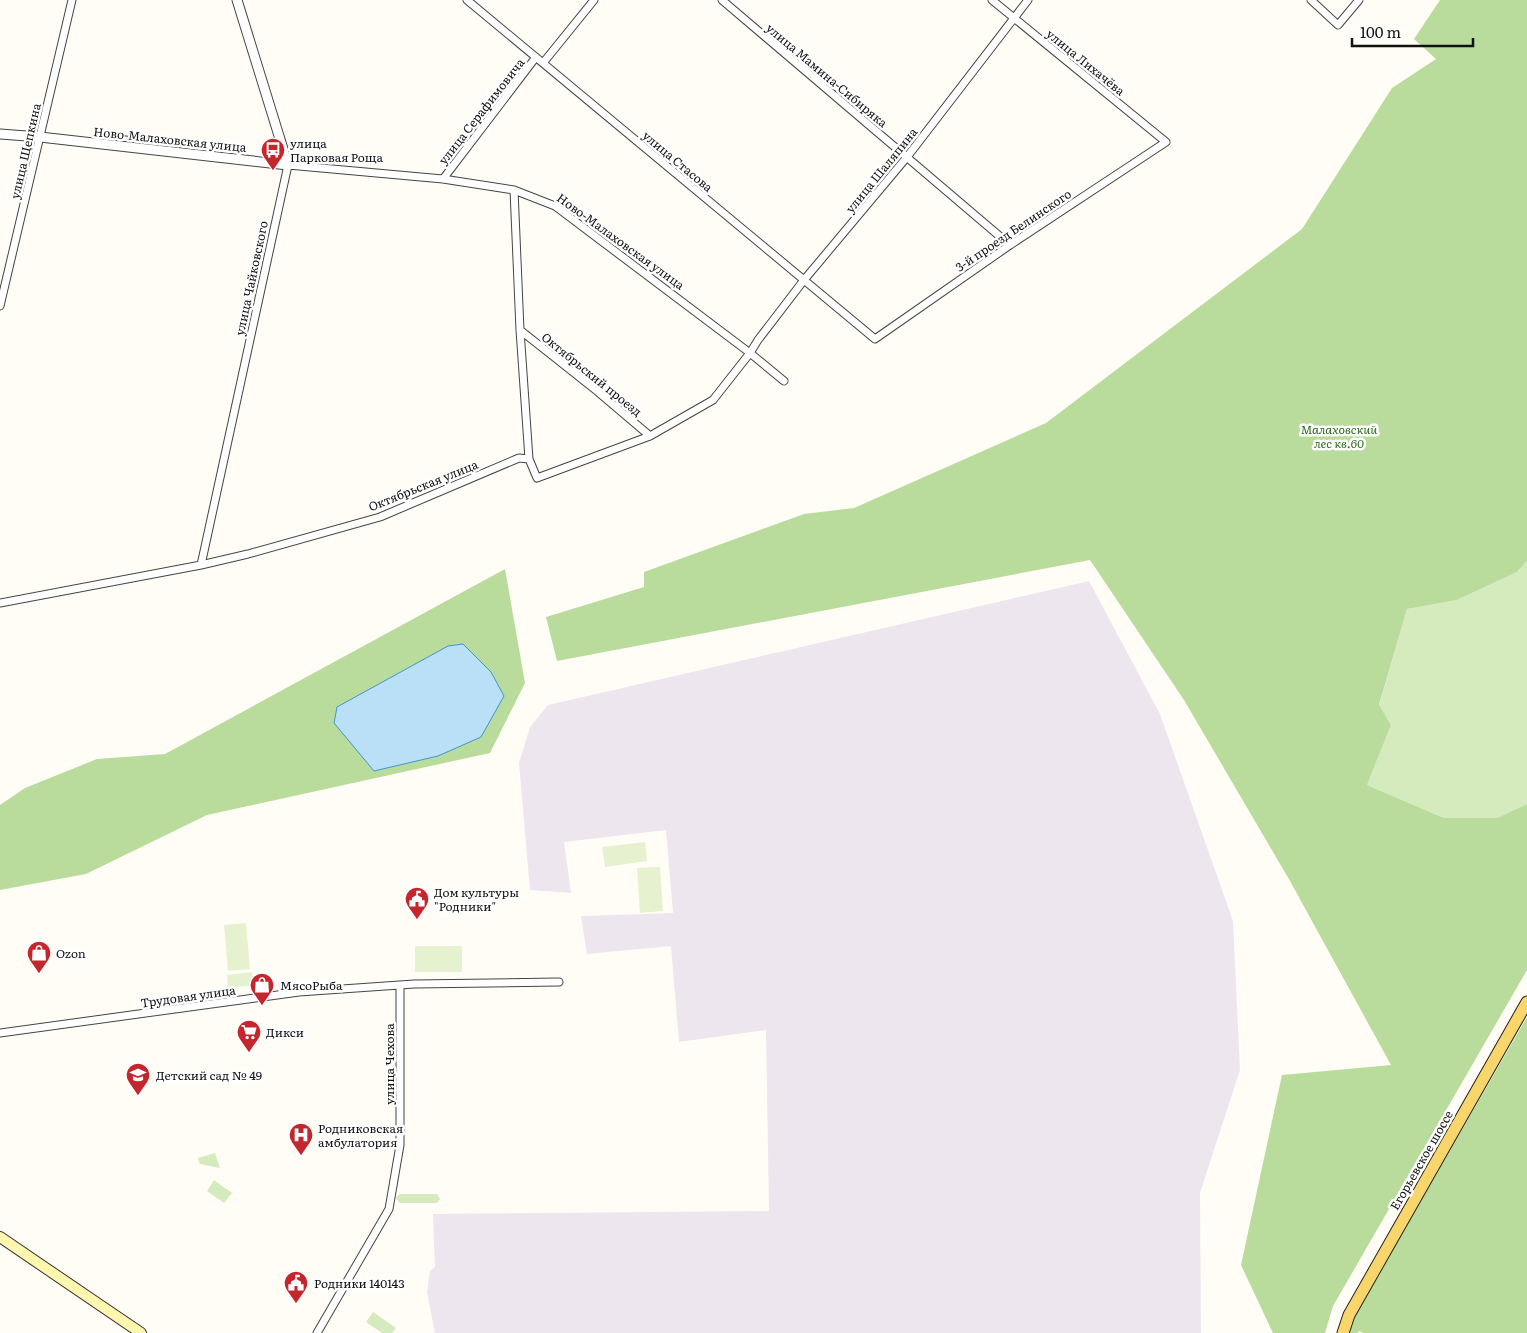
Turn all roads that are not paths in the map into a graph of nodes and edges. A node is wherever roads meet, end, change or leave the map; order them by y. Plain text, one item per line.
1 (72, 0) edge
2 (237, 0) edge
3 (467, 0) edge
4 (594, 0) edge
5 (722, 0) edge
6 (992, 0) edge
7 (1028, 0) edge
8 (1311, 0) edge
9 (1359, 0) edge
10 (1014, 17) junction
11 (536, 57) junction
12 (543, 63) junction
13 (0, 134) edge
14 (40, 137) junction
15 (1166, 142) joint
16 (907, 158) junction
17 (288, 165) junction
18 (443, 179) junction
19 (514, 190) junction
20 (1010, 245) junction
21 (804, 280) junction
22 (0, 306) edge
23 (520, 330) junction
24 (875, 339) joint
25 (750, 353) junction
26 (784, 382) dead end
27 (650, 436) junction
28 (529, 459) junction
29 (201, 565) junction
30 (0, 603) edge
31 (559, 982) dead end
32 (400, 985) junction
33 (1527, 1002) edge
34 (0, 1034) edge
35 (0, 1237) edge
36 (141, 1333) edge
37 (317, 1333) edge
38 (1343, 1333) edge

1 - 14 street, улица Щепкина
2 - 17 street, улица Чайковского
3 - 11 street, улица Стасова
4 - 12 street, улица Серафимовича
5 - 16 street, улица Мамина-Сибиряка
6 - 10 street, улица Лихачёва
7 - 10 street, улица Шаляпина
8 - 9 street
10 - 15 street, улица Лихачёва
10 - 16 street, улица Шаляпина
11 - 12 street, улица Стасова
11 - 18 street, улица Серафимовича
12 - 21 street, улица Стасова
13 - 14 street, Ново-Малаховская улица
14 - 17 street, Ново-Малаховская улица
14 - 22 street, улица Щепкина
15 - 20 street, 3-й проезд Белинского
16 - 20 street, улица Мамина-Сибиряка
16 - 21 street, улица Шаляпина
17 - 18 street, Ново-Малаховская улица
17 - 29 street, улица Чайковского
18 - 19 street, Ново-Малаховская улица
19 - 23 street, Октябрьский проезд
19 - 25 street, Ново-Малаховская улица
20 - 24 street, 3-й проезд Белинского
21 - 24 street, улица Стасова
21 - 25 street, улица Шаляпина
23 - 27 street, Октябрьский проезд
23 - 28 street, Октябрьский проезд
25 - 26 street, Ново-Малаховская улица
25 - 27 street
27 - 28 street
28 - 29 street, Октябрьская улица
29 - 30 street, Октябрьская улица
31 - 32 street, Трудовая улица
32 - 34 street, Трудовая улица
32 - 37 street, улица Чехова
33 - 38 main road, Егорьевское шоссе
35 - 36 main road

